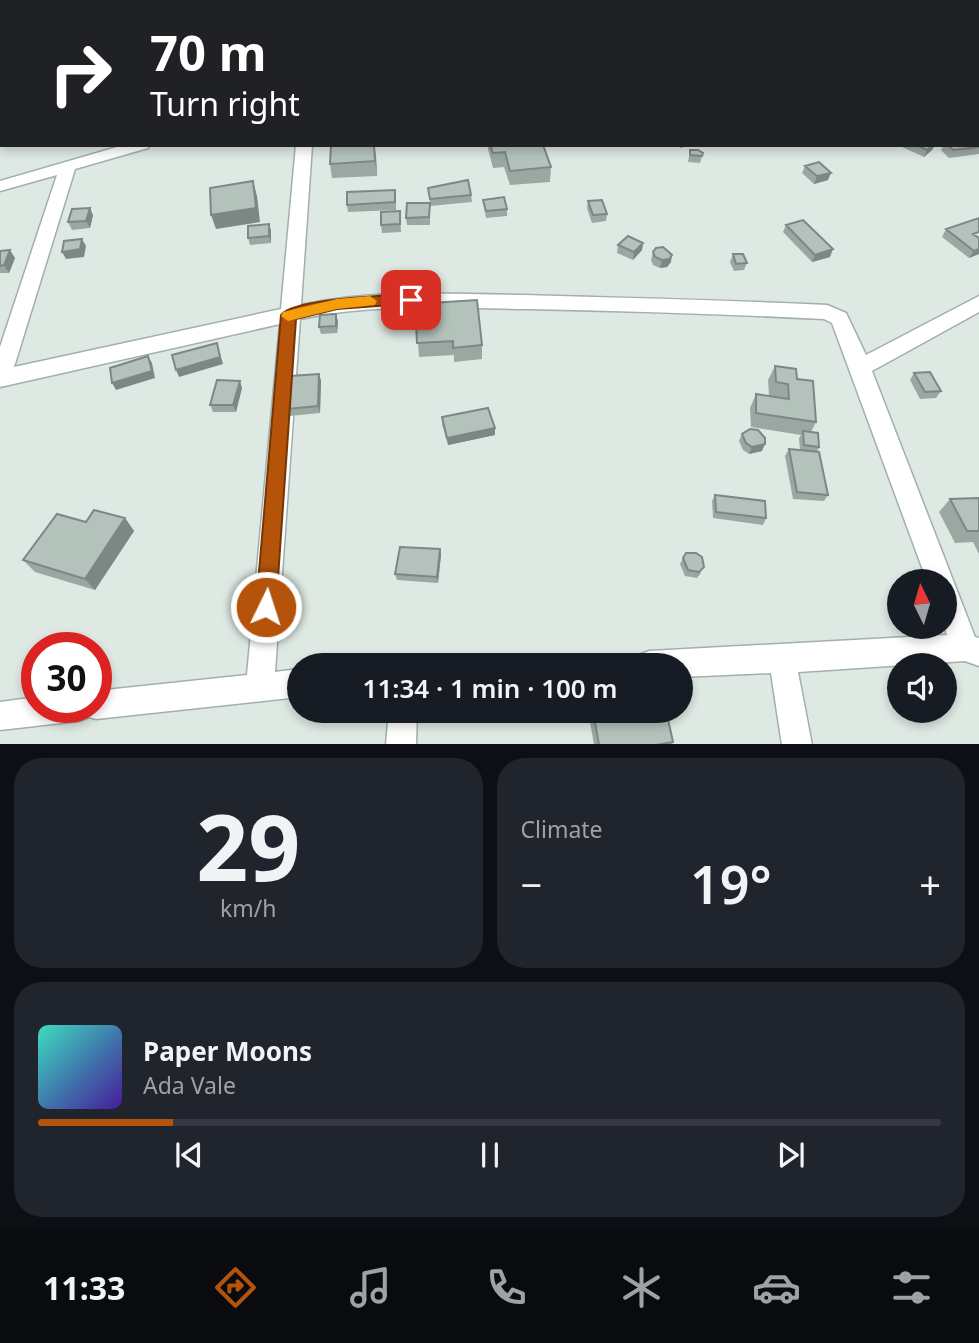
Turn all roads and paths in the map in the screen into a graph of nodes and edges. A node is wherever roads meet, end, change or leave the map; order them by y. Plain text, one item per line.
1 (135, 147) edge
2 (304, 147) edge
3 (68, 166) junction
4 (0, 186) edge
5 (979, 303) edge
6 (288, 315) junction
7 (861, 368) junction
8 (0, 378) edge
9 (936, 569) edge
10 (957, 618) edge
11 (972, 649) edge
12 (782, 659) junction
13 (693, 663) edge
14 (287, 684) edge
15 (260, 686) junction
16 (112, 703) edge
17 (21, 714) edge
18 (0, 716) edge
19 (402, 723) edge
20 (401, 744) edge
21 (797, 744) edge

1 - 3 street
2 - 6 street
3 - 4 street
3 - 8 street
5 - 7 street
6 - 7 street
6 - 8 street
6 - 15 street
7 - 9 street
10 - 11 street
11 - 12 street
12 - 13 street
12 - 21 street
14 - 15 street
15 - 16 street
17 - 18 street
19 - 20 street

